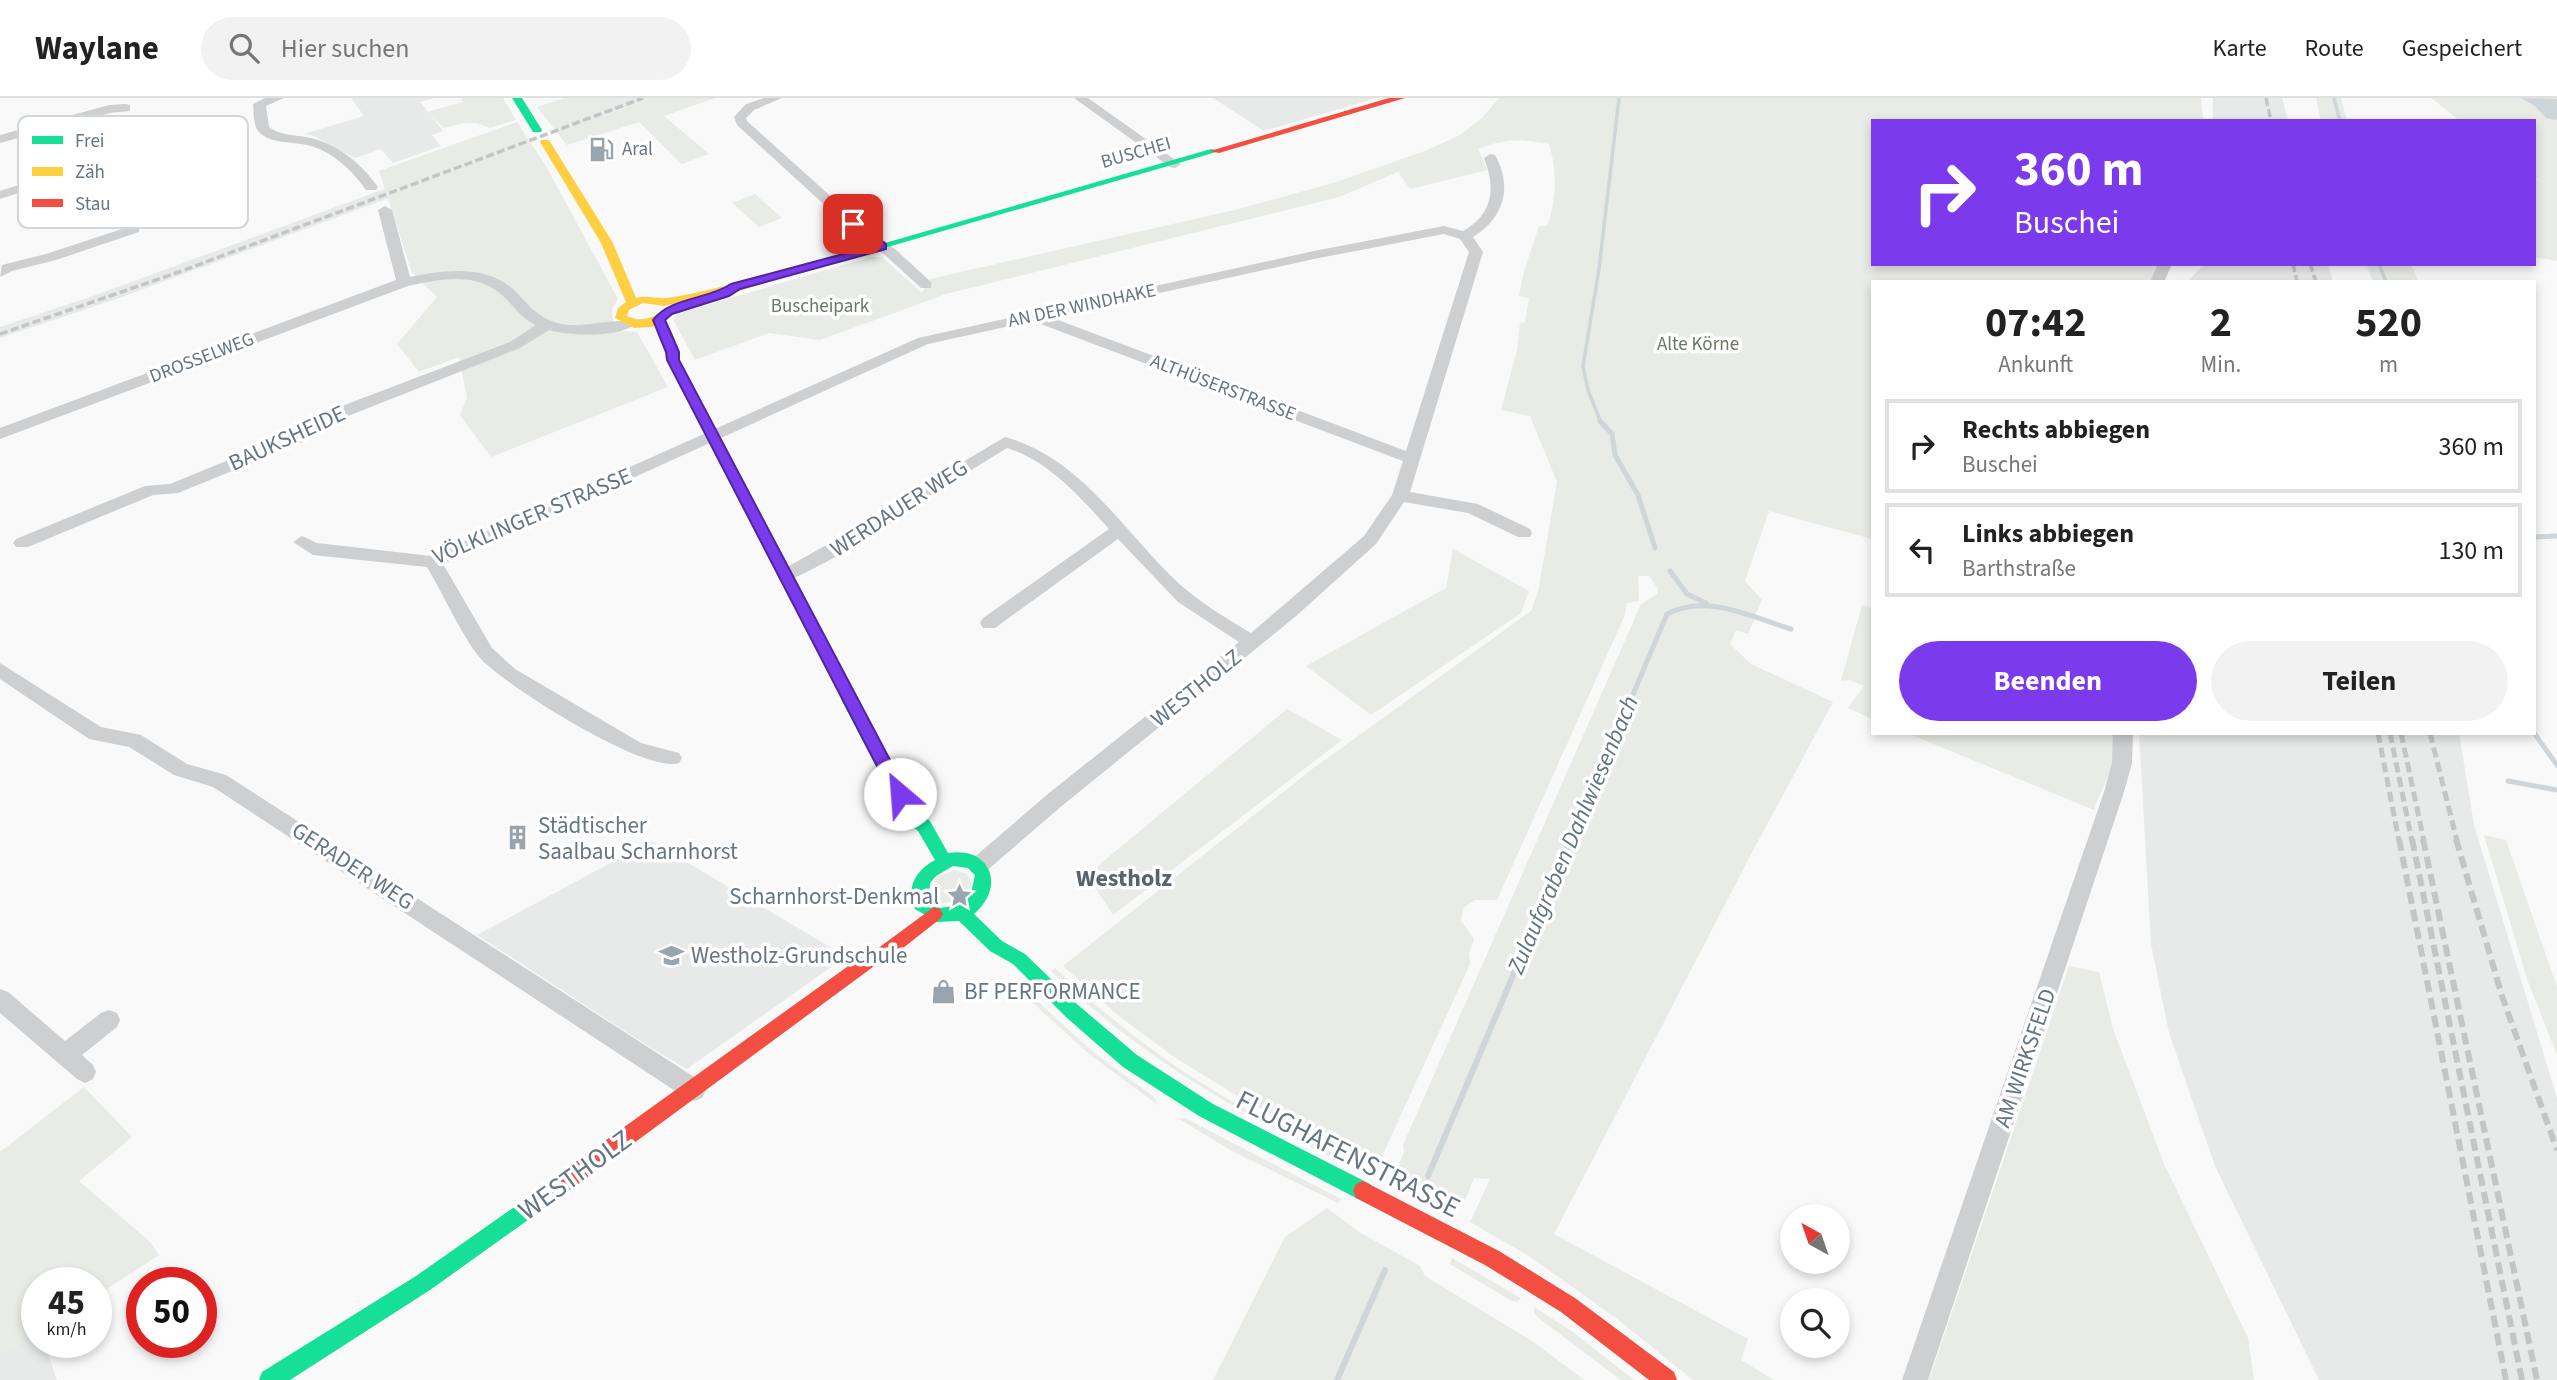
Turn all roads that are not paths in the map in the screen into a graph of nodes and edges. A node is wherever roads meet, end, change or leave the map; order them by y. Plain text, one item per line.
1 (278, 98) edge
2 (517, 98) edge
3 (776, 98) edge
4 (1080, 98) edge
5 (1400, 98) edge
6 (126, 108) dead end
7 (84, 116) edge
8 (18, 134) edge
9 (0, 139) edge
10 (1490, 158) dead end
11 (1175, 164) junction
12 (371, 187) dead end
13 (18, 189) edge
14 (0, 195) edge
15 (385, 209) dead end
16 (134, 229) dead end
17 (1465, 236) junction
18 (882, 247) junction
19 (2, 266) edge
20 (404, 282) junction
21 (926, 285) dead end
22 (645, 312) junction
23 (1035, 317) junction
24 (553, 325) junction
25 (0, 434) edge
26 (715, 436) junction
27 (1412, 459) junction
28 (1400, 496) junction
29 (1118, 531) junction
30 (1524, 533) dead end
31 (302, 542) dead end
32 (22, 543) dead end
33 (433, 562) junction
34 (786, 575) junction
35 (989, 623) dead end
36 (1252, 642) junction
37 (0, 670) edge
38 (2123, 735) edge
39 (672, 758) dead end
40 (910, 815) junction
41 (915, 843) dead end
42 (944, 861) junction
43 (978, 866) junction
44 (928, 909) junction
45 (986, 910) junction
46 (962, 913) junction
47 (1019, 959) junction
48 (0, 999) edge
49 (109, 1020) dead end
50 (66, 1054) junction
51 (85, 1072) dead end
52 (694, 1090) junction
53 (270, 1380) edge
54 (1666, 1380) edge
55 (1915, 1380) edge

1 - 12 street
2 - 22 main road
3 - 18 street
4 - 11 street
5 - 11 main road, BUSCHEI
6 - 7 street
8 - 9 street
10 - 17 street
11 - 18 main road, BUSCHEI
13 - 14 street
15 - 20 street
16 - 19 street
17 - 23 street, AN DER WINDHAKE
17 - 27 street, WESTHOLZ
18 - 21 street
18 - 22 main road, BUSCHEI
20 - 24 street, DROSSELWEG
20 - 25 street, DROSSELWEG
22 - 24 street
22 - 26 main road
23 - 26 street, AN DER WINDHAKE
23 - 27 street, ALTHÜSERSTRASSE
24 - 32 street, BAUKSHEIDE
26 - 33 street, VÖLKLINGER STRASSE
26 - 34 main road
27 - 28 street, WESTHOLZ
28 - 30 street
28 - 36 street, WESTHOLZ
29 - 34 street, WERDAUER WEG
29 - 35 street
29 - 36 street
31 - 33 street, VÖLKLINGER STRASSE
33 - 39 street
34 - 40 main road
36 - 43 street, WESTHOLZ
37 - 52 street, GERADER WEG
38 - 55 street, AM WIRKSFELD
40 - 41 main road
40 - 42 main road
42 - 43 main road
42 - 44 main road
43 - 45 main road
44 - 46 main road
44 - 52 main road, WESTHOLZ
45 - 46 main road
45 - 47 main road, FLUGHAFENSTRASSE
46 - 47 main road, FLUGHAFENSTRASSE
47 - 54 main road, FLUGHAFENSTRASSE
48 - 50 street
49 - 50 street
50 - 51 street
52 - 53 main road, WESTHOLZ

